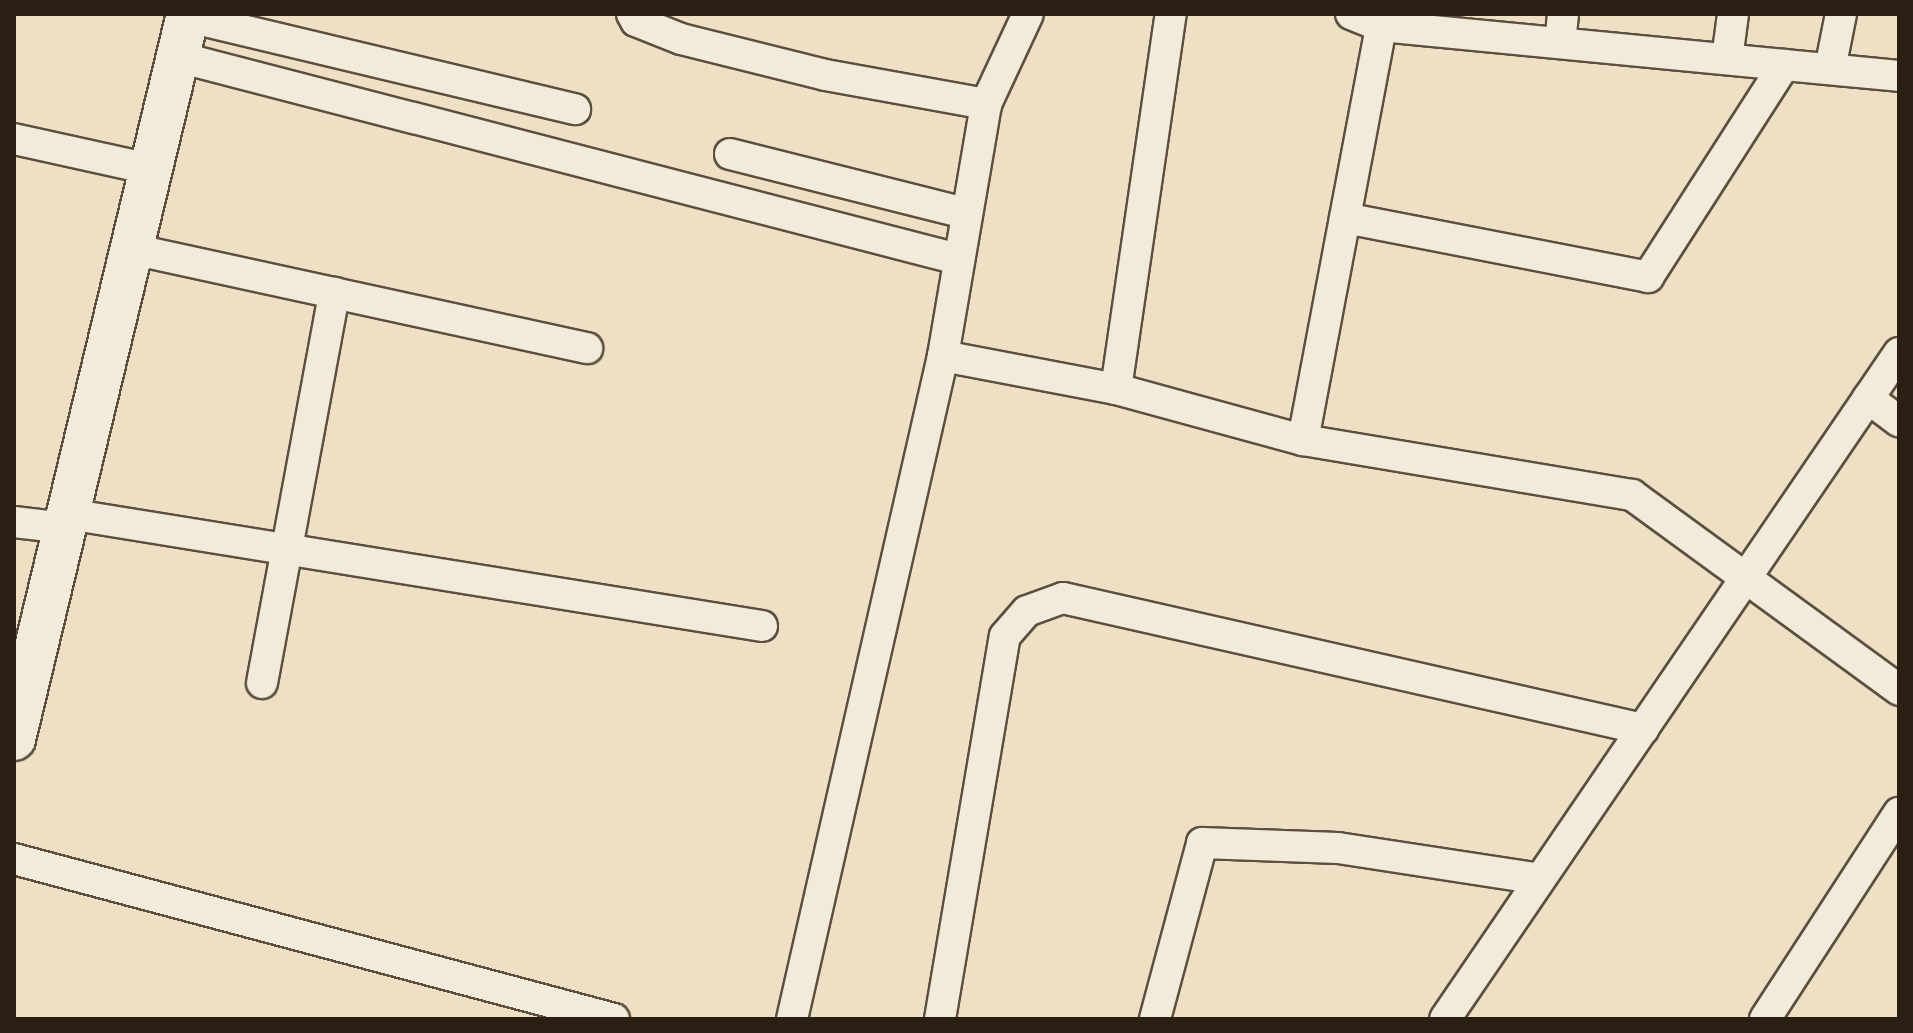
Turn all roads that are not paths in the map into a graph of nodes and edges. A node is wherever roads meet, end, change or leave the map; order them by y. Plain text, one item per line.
1 (632, 14) edge
2 (1028, 14) edge
3 (1171, 14) edge
4 (1351, 14) edge
5 (1733, 14) edge
6 (1841, 14) edge
7 (1381, 26) junction
8 (185, 29) edge
9 (1561, 29) edge
10 (1727, 59) junction
11 (1784, 65) junction
12 (1830, 69) junction
13 (1899, 76) edge
14 (986, 104) junction
15 (575, 109) dead end
16 (14, 139) edge
17 (730, 154) dead end
18 (151, 169) junction
19 (965, 213) junction
20 (1345, 218) junction
21 (132, 249) junction
22 (958, 259) junction
23 (334, 293) junction
24 (587, 348) dead end
25 (1899, 353) edge
26 (943, 356) junction
27 (1116, 389) junction
28 (1868, 398) junction
29 (1899, 421) edge
30 (1303, 440) junction
31 (66, 521) junction
32 (14, 522) edge
33 (287, 549) junction
34 (1744, 579) junction
35 (762, 626) dead end
36 (262, 683) dead end
37 (1899, 690) edge
38 (1643, 729) junction
39 (15, 731) edge
40 (1899, 813) edge
41 (14, 859) edge
42 (1540, 879) junction
43 (614, 1019) edge
44 (792, 1019) edge
45 (940, 1019) edge
46 (1155, 1019) edge
47 (1445, 1019) edge
48 (1765, 1019) edge

1 - 14 street
2 - 14 street
3 - 27 street
4 - 7 street
5 - 10 street
6 - 12 street
7 - 9 street
7 - 20 street
8 - 15 street
8 - 18 street
8 - 22 street
9 - 10 street
10 - 11 street
11 - 12 street
11 - 20 street
12 - 13 street
14 - 19 street
16 - 18 street
17 - 19 street
18 - 21 street
19 - 22 street
20 - 30 street
21 - 23 street
21 - 31 street
22 - 26 street
23 - 24 street
23 - 33 street
25 - 28 street
26 - 27 street
26 - 44 street
27 - 30 street
28 - 29 street
28 - 34 street
30 - 34 street
31 - 32 street
31 - 33 street
31 - 39 street
33 - 35 street
33 - 36 street
34 - 37 street
34 - 38 street
38 - 42 street
38 - 45 street
40 - 48 street
41 - 43 street
42 - 46 street
42 - 47 street

